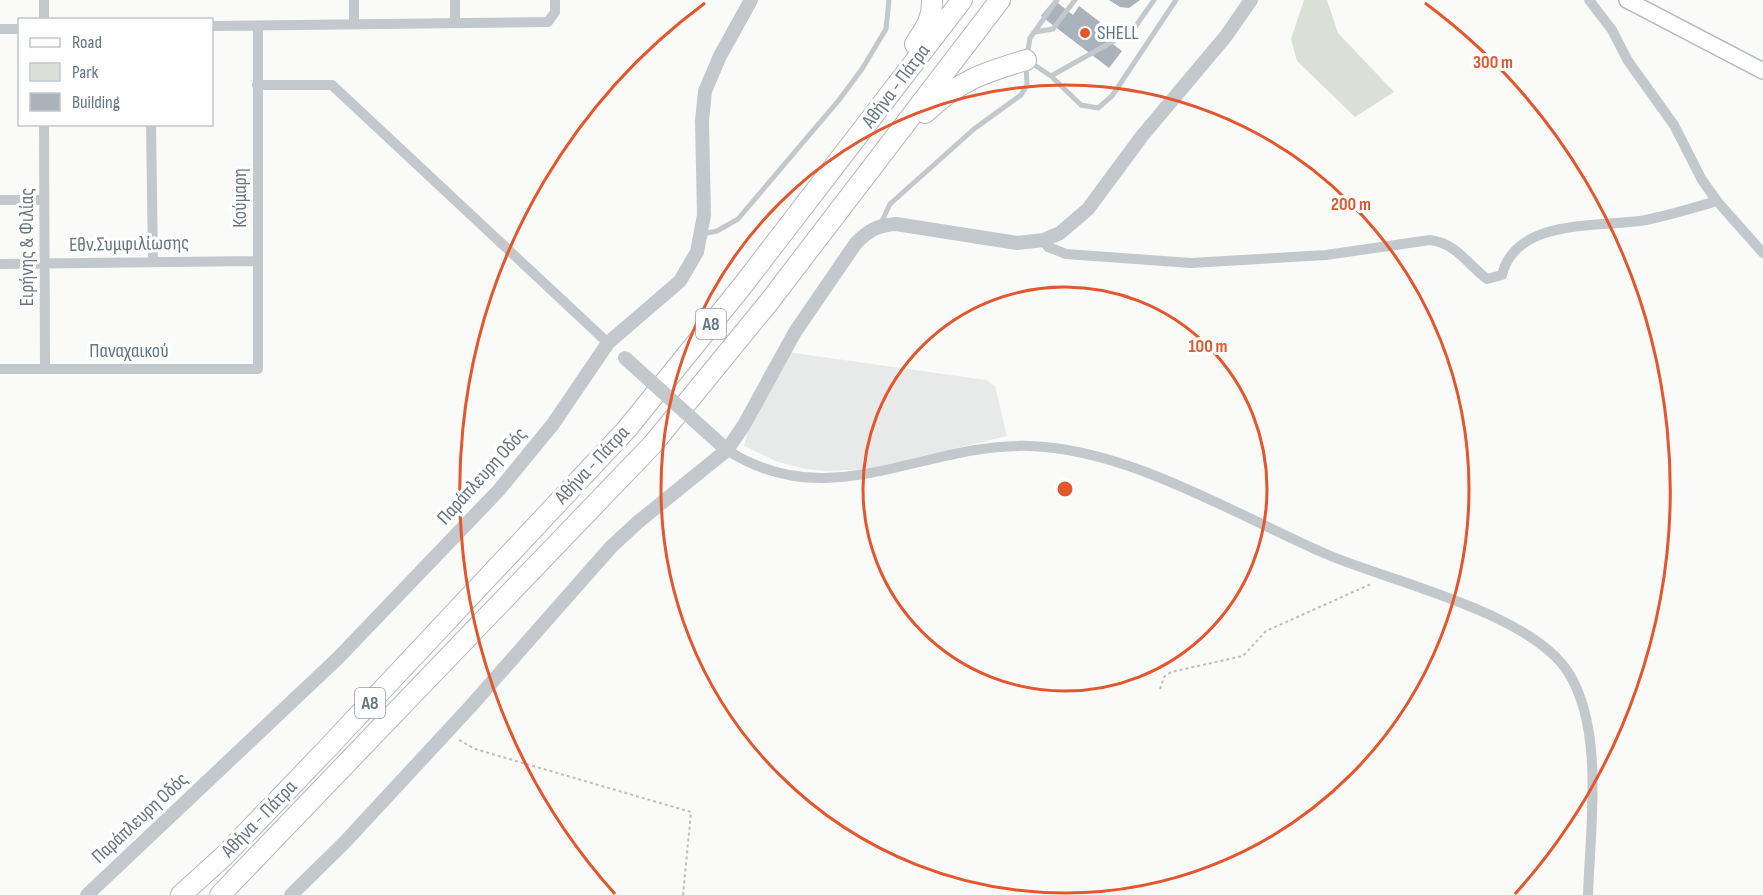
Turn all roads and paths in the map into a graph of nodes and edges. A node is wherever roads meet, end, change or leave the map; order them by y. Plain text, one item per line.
1 (44, 0) edge
2 (354, 0) edge
3 (455, 0) edge
4 (555, 0) edge
5 (751, 0) edge
6 (889, 0) edge
7 (932, 0) edge
8 (962, 0) edge
9 (1000, 0) edge
10 (1058, 0) edge
11 (1075, 0) edge
12 (1154, 0) edge
13 (1176, 0) edge
14 (1251, 0) edge
15 (1589, 0) edge
16 (1627, 0) edge
17 (44, 18) edge
18 (455, 23) junction
19 (354, 24) junction
20 (213, 26) edge
21 (258, 26) junction
22 (18, 28) edge
23 (0, 29) edge
24 (1035, 32) junction
25 (1026, 60) junction
26 (1761, 67) edge
27 (1051, 75) junction
28 (257, 85) junction
29 (44, 126) edge
30 (151, 126) edge
31 (859, 135) junction
32 (882, 155) junction
33 (0, 200) edge
34 (45, 200) junction
35 (1717, 201) junction
36 (880, 225) junction
37 (702, 234) junction
38 (1044, 240) junction
39 (1763, 253) edge
40 (258, 261) junction
41 (153, 262) junction
42 (45, 263) junction
43 (0, 264) edge
44 (608, 343) junction
45 (0, 369) edge
46 (45, 369) junction
47 (258, 369) joint
48 (727, 450) junction
49 (1387, 577) junction
50 (1160, 689) dead end
51 (445, 734) junction
52 (87, 895) edge
53 (181, 895) edge
54 (220, 895) edge
55 (291, 895) edge
56 (683, 895) edge
57 (1588, 895) edge

1 - 17 street
2 - 19 street
3 - 18 street
4 - 18 street
5 - 37 street, Παράπλευρη Οδός
6 - 37 lane
7 - 31 highway
8 - 31 highway, Αθήνα - Πάτρα / Α8
9 - 32 highway, Αθήνα - Πάτρα / Α8
10 - 24 lane
11 - 24 lane
12 - 27 lane
13 - 27 lane
14 - 38 street
15 - 35 street
16 - 26 main road
18 - 19 street
19 - 21 street
20 - 21 street
21 - 28 street, Κούμαρη
22 - 23 street
24 - 25 lane
25 - 27 lane
25 - 32 highway
25 - 36 lane
28 - 40 street, Κούμαρη
28 - 44 street
29 - 34 street, Ειρήνης & Φιλίας
30 - 41 street
31 - 53 highway, Αθήνα - Πάτρα / Α8
32 - 54 highway, Αθήνα - Πάτρα / Α8
33 - 34 street
34 - 42 street, Ειρήνης & Φιλίας
35 - 38 street
35 - 39 street
36 - 38 street
36 - 48 street
37 - 44 street, Παράπλευρη Οδός
40 - 41 street, Εθν.Συμφιλίωσης
40 - 47 street, Κούμαρη
41 - 42 street, Εθν.Συμφιλίωσης
42 - 43 street, Εθν.Συμφιλίωσης
42 - 46 street, Ειρήνης & Φιλίας
44 - 48 street, bridge
44 - 52 street, Παράπλευρη Οδός
45 - 46 street, Παναχαικού
46 - 47 street, Παναχαικού
48 - 49 street
48 - 51 street
49 - 50 path
49 - 57 street
51 - 55 street
51 - 56 path

